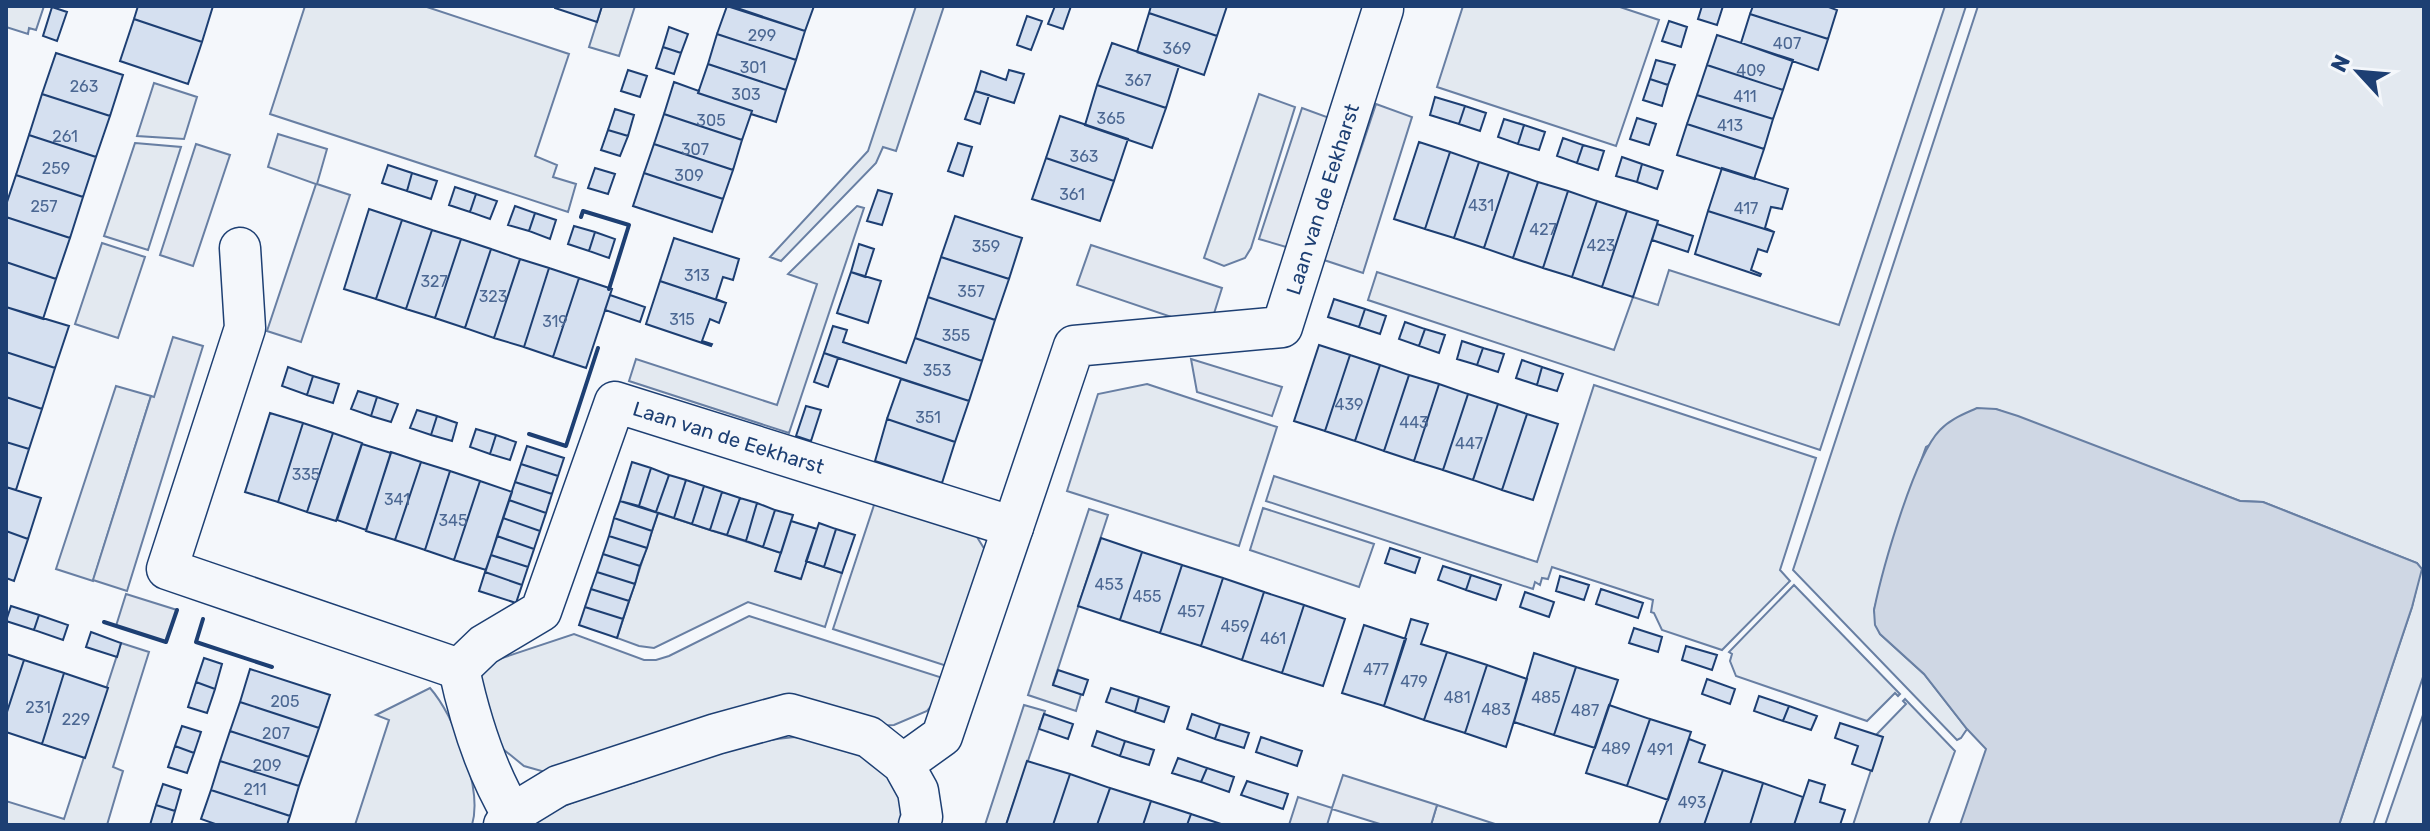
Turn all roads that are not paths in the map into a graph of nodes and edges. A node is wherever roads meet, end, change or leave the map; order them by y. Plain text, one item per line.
1 (1383, 9) dead end
2 (240, 248) dead end
3 (1013, 527) junction
4 (459, 669) junction
5 (903, 764) junction
6 (508, 820) edge
7 (919, 825) edge

1 - 3 street, Laan van de Eekharst
2 - 4 street
3 - 4 street, Laan van de Eekharst
3 - 5 street, Laan van de Eekharst
4 - 6 street
5 - 6 street
5 - 7 street

